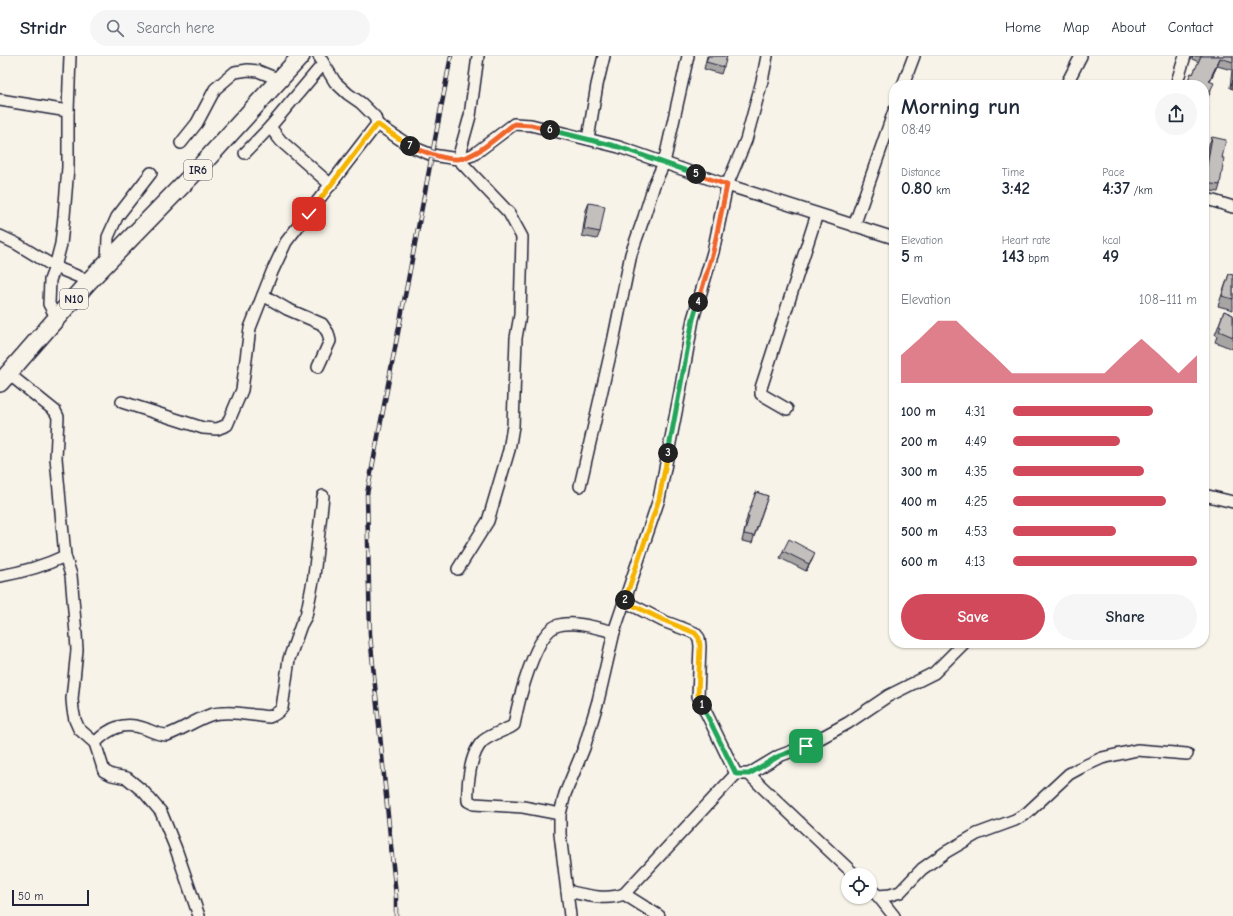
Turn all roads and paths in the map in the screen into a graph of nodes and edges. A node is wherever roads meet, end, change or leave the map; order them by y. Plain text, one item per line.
1 (70, 56) edge
2 (301, 56) edge
3 (478, 56) edge
4 (604, 56) edge
5 (688, 56) edge
6 (767, 56) edge
7 (914, 56) edge
8 (1081, 56) edge
9 (1186, 56) edge
10 (321, 60) edge
11 (280, 80) junction
12 (905, 80) edge
13 (1069, 80) edge
14 (1178, 80) edge
15 (0, 100) edge
16 (68, 111) junction
17 (377, 124) junction
18 (889, 125) edge
19 (270, 127) junction
20 (588, 139) junction
21 (181, 142) dead end
22 (245, 153) dead end
23 (458, 159) junction
24 (664, 163) junction
25 (151, 173) dead end
26 (331, 185) junction
27 (727, 185) junction
28 (1209, 200) edge
29 (1233, 207) edge
30 (817, 214) junction
31 (151, 218) joint
32 (854, 226) junction
33 (0, 236) edge
34 (889, 236) edge
35 (107, 263) junction
36 (55, 267) junction
37 (89, 281) junction
38 (263, 295) junction
39 (58, 319) junction
40 (318, 367) dead end
41 (4, 379) edge
42 (122, 402) dead end
43 (787, 409) dead end
44 (580, 486) dead end
45 (323, 496) dead end
46 (1209, 496) edge
47 (1232, 500) edge
48 (65, 556) junction
49 (458, 569) dead end
50 (0, 576) edge
51 (624, 601) junction
52 (614, 632) junction
53 (959, 648) edge
54 (95, 743) junction
55 (1187, 754) dead end
56 (736, 774) junction
57 (749, 774) junction
58 (560, 814) junction
59 (848, 868) edge
60 (567, 891) junction
61 (877, 893) edge
62 (624, 894) junction
63 (877, 896) edge
64 (199, 916) edge
65 (570, 916) edge
66 (659, 916) edge
67 (894, 916) edge

1 - 16 street
2 - 11 main road
3 - 23 street
4 - 20 street
5 - 24 street
6 - 27 street
7 - 12 street
8 - 13 street
9 - 14 street
10 - 17 street
10 - 19 street
11 - 21 street
11 - 31 main road, IR6
15 - 16 street
16 - 36 street
17 - 23 street
17 - 26 street
18 - 32 street
19 - 22 street
19 - 26 street
20 - 23 street
20 - 24 street
23 - 49 street
24 - 27 street
24 - 44 street
25 - 35 street
26 - 38 street
27 - 30 street
27 - 51 street
28 - 29 street
30 - 32 street
30 - 43 street
31 - 35 main road, N10
32 - 34 street
33 - 36 street
35 - 37 main road, N10
36 - 37 street
36 - 39 street
37 - 39 main road, N10
38 - 40 street
38 - 42 street
39 - 41 main road, N10
41 - 48 street
45 - 54 street
46 - 47 street
48 - 50 street
48 - 54 street
51 - 52 street
51 - 56 street
52 - 58 street
52 - 58 street
53 - 57 street
54 - 64 street
55 - 61 street
56 - 57 street
56 - 62 street
57 - 59 street
58 - 60 street
60 - 62 street
60 - 65 street
62 - 66 street
63 - 67 street

